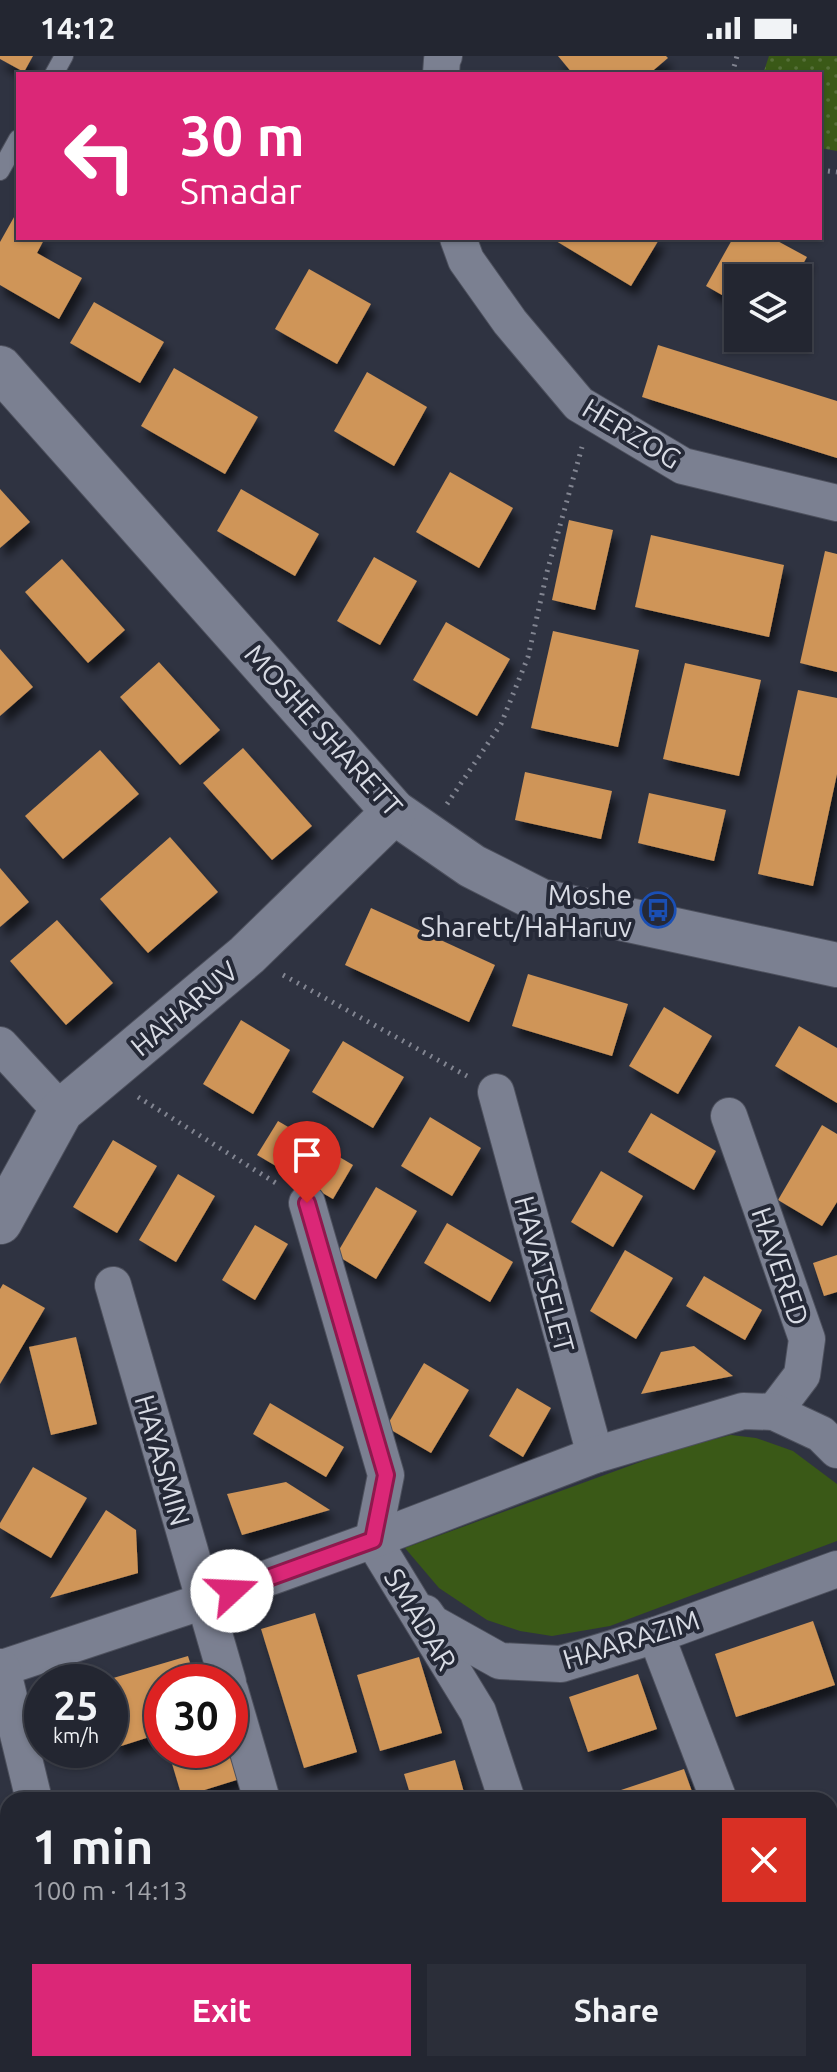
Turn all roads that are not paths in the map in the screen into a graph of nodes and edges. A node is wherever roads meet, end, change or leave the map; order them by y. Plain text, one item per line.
1 (16, 143) edge
2 (0, 171) edge
3 (459, 240) edge
4 (0, 368) edge
5 (837, 503) edge
6 (411, 824) junction
7 (837, 965) edge
8 (0, 1045) edge
9 (496, 1092) road end
10 (61, 1111) junction
11 (729, 1116) dead end
12 (307, 1203) road end
13 (0, 1222) edge
14 (113, 1285) dead end
15 (774, 1412) junction
16 (837, 1450) edge
17 (595, 1455) junction
18 (373, 1540) junction
19 (837, 1569) edge
20 (204, 1601) junction
21 (656, 1635) junction
22 (223, 1664) edge
23 (1, 1667) edge
24 (248, 1752) edge
25 (32, 1792) edge
26 (260, 1792) edge
27 (504, 1792) edge
28 (716, 1792) edge

1 - 2 lane
3 - 5 street, HERZOG
4 - 6 street, MOSHE SHARETT
6 - 7 street, MOSHE SHARETT
6 - 10 street, HAHARUV
8 - 10 street
9 - 17 street, HAVATSELET
10 - 13 street, HAHARUV
11 - 15 street, HAVERED
12 - 18 street, SMADAR
14 - 20 street, HAYASMIN
15 - 16 street
15 - 17 street
17 - 18 street
18 - 20 street
18 - 21 street, HAARAZIM
18 - 27 street, SMADAR
19 - 21 street, HAARAZIM
20 - 22 street, HAYASMIN
20 - 23 street
21 - 28 street
23 - 25 street
24 - 26 street

